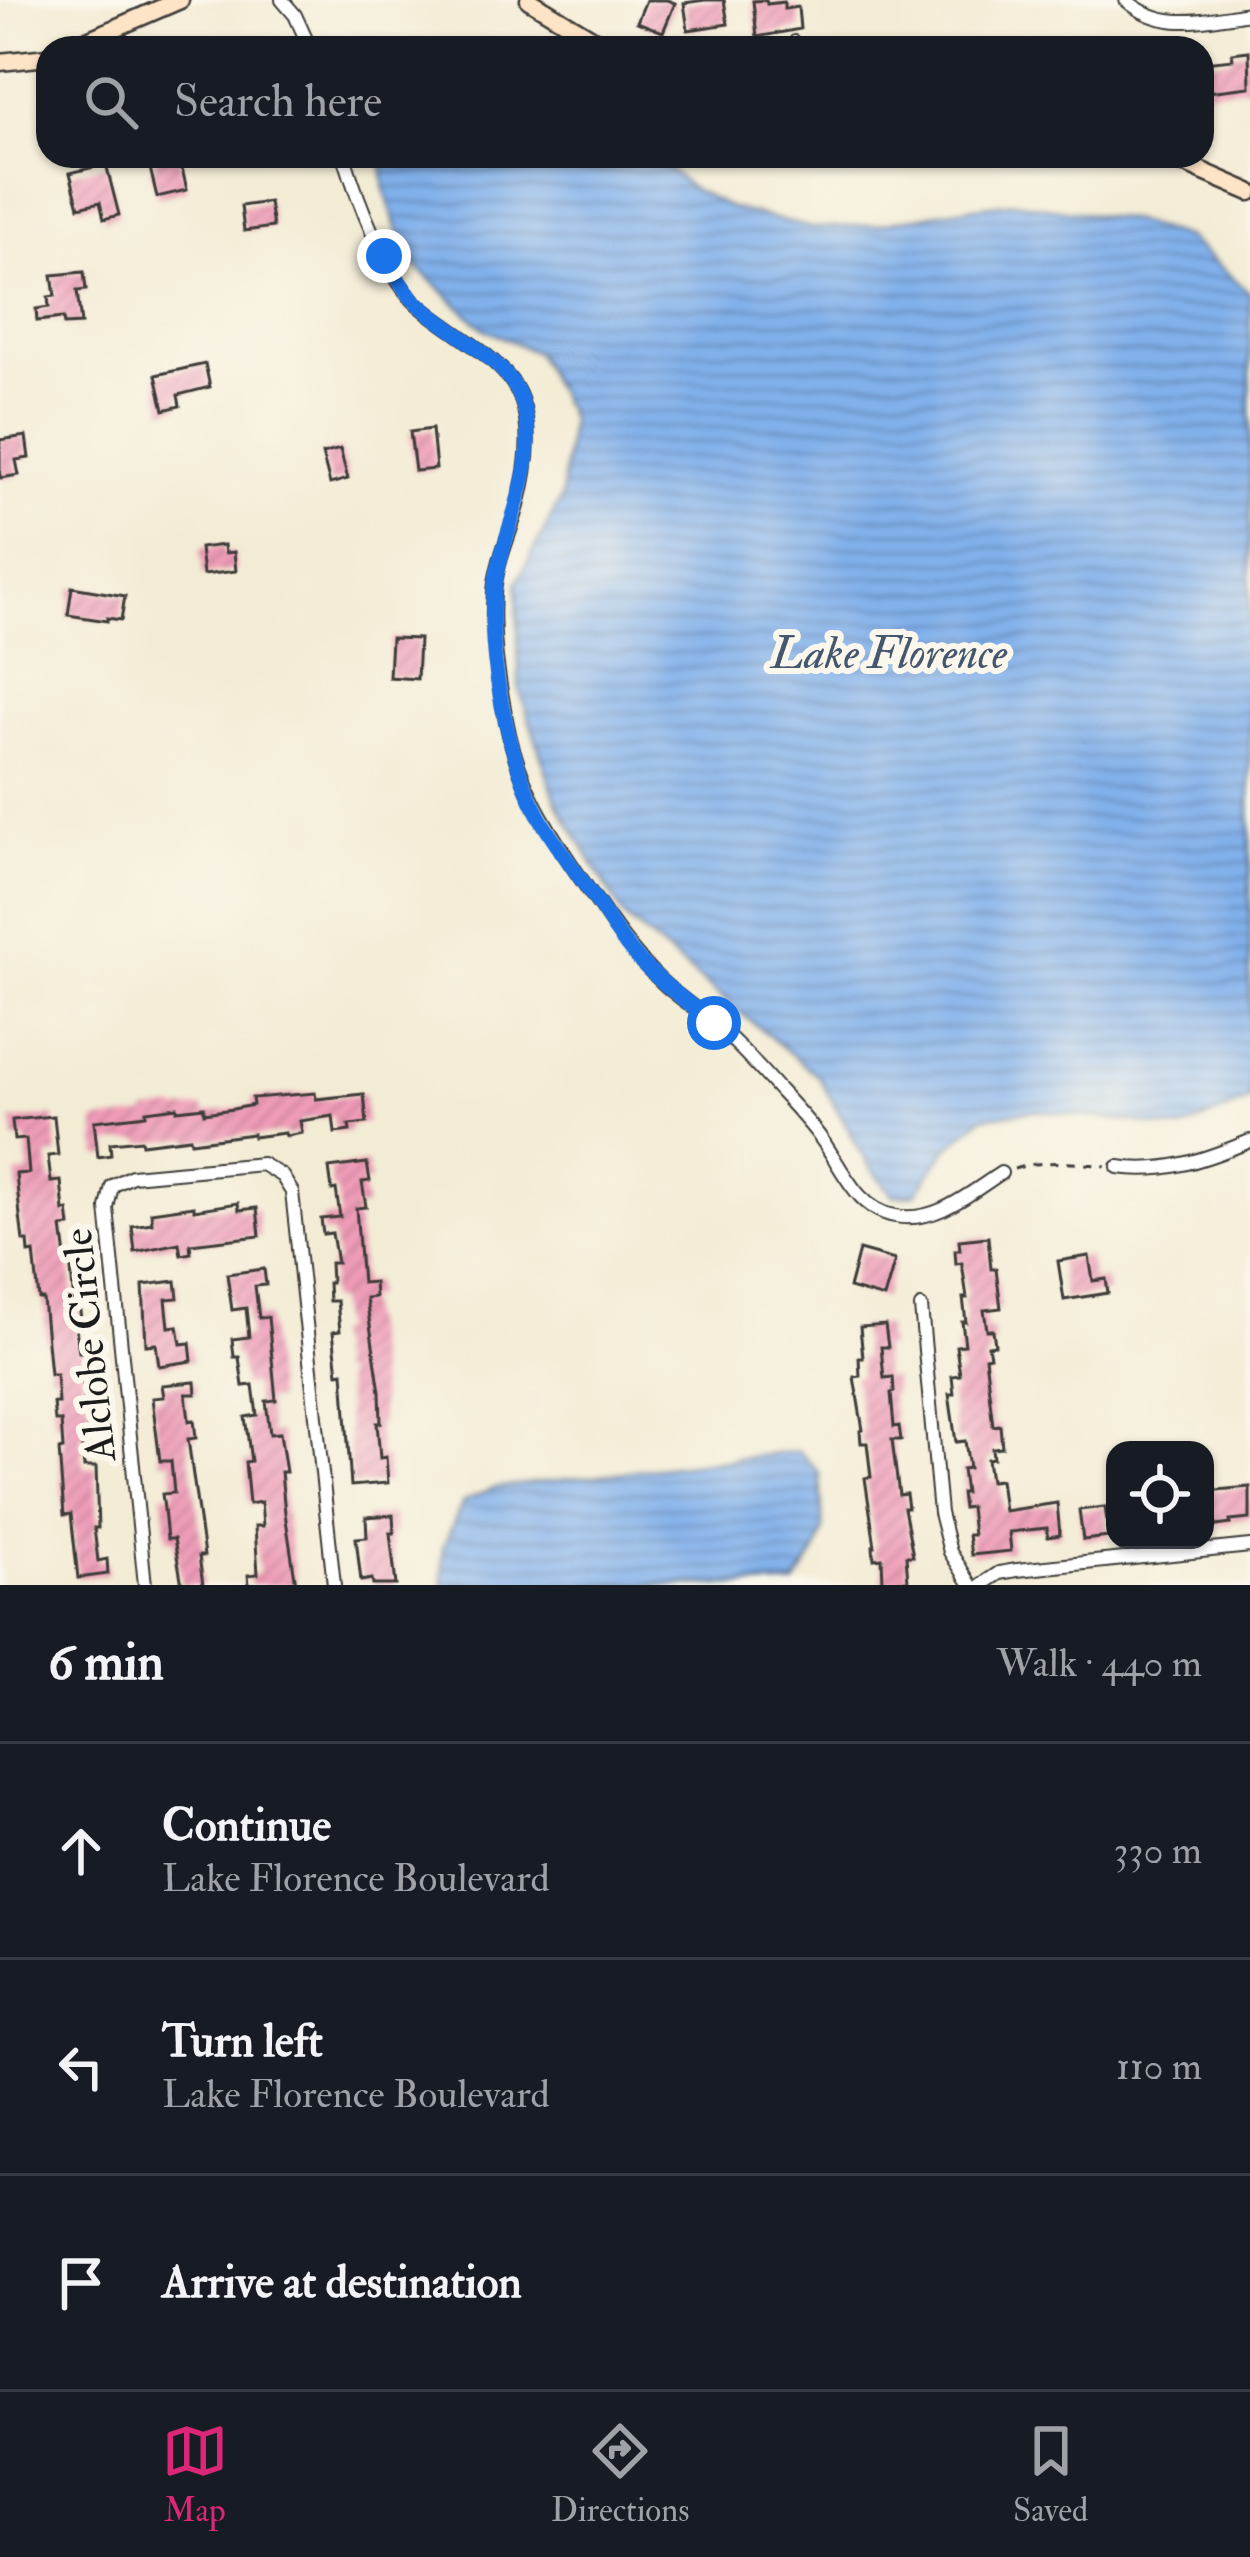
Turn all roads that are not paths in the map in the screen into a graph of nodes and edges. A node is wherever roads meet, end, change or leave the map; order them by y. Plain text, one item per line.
1 (180, 0) edge
2 (282, 0) edge
3 (529, 0) edge
4 (1126, 0) edge
5 (1250, 13) edge
6 (97, 36) edge
7 (305, 36) edge
8 (588, 36) edge
9 (36, 58) edge
10 (0, 62) edge
11 (348, 168) edge
12 (1195, 168) edge
13 (1250, 193) edge
14 (1250, 1141) edge
15 (1118, 1167) road end
16 (1001, 1173) road end
17 (920, 1307) dead end
18 (1250, 1546) edge
19 (145, 1585) edge
20 (334, 1585) edge
21 (971, 1585) edge
22 (982, 1585) edge

1 - 6 street
2 - 7 street
3 - 8 street
4 - 5 street
9 - 10 street
11 - 16 street
12 - 13 street
14 - 15 street
17 - 21 street
18 - 22 street
19 - 20 street, Alclobe Circle

